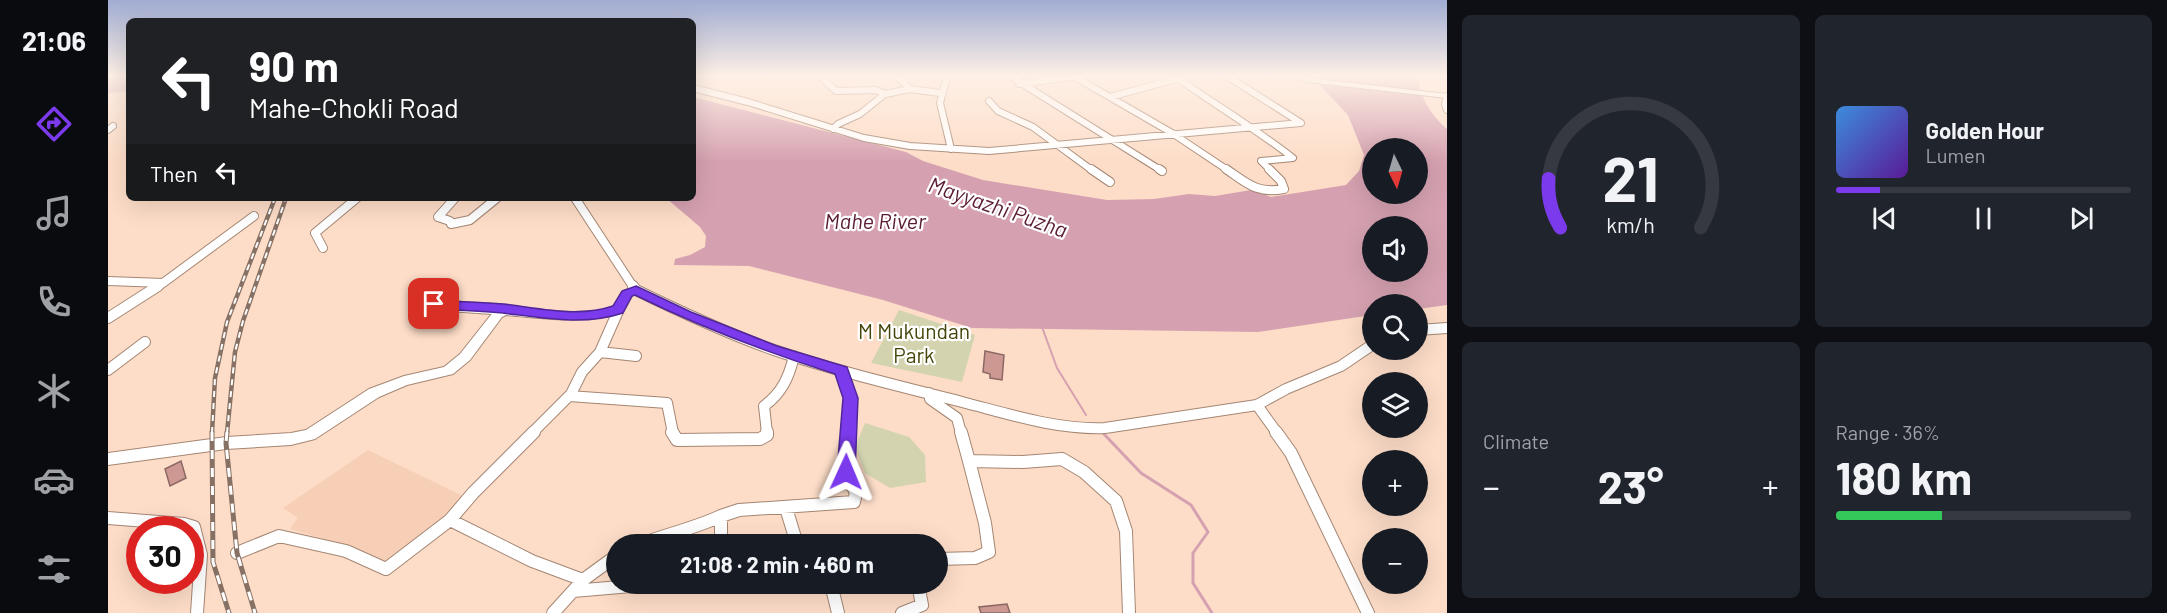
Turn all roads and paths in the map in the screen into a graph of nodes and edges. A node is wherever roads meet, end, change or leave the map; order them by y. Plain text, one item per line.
1 (756, 105) edge
2 (872, 105) edge
3 (939, 105) edge
4 (992, 105) edge
5 (1055, 105) edge
6 (1123, 105) edge
7 (1216, 105) edge
8 (1272, 105) edge
9 (1248, 126) junction
10 (833, 129) junction
11 (1172, 133) junction
12 (1114, 139) junction
13 (1055, 145) junction
14 (951, 149) junction
15 (1162, 171) dead end
16 (1110, 182) dead end
17 (353, 201) edge
18 (452, 201) edge
19 (493, 201) edge
20 (577, 201) edge
21 (254, 216) dead end
22 (323, 248) dead end
23 (108, 280) edge
24 (163, 283) junction
25 (636, 290) junction
26 (434, 304) dead end
27 (619, 309) junction
28 (508, 310) junction
29 (108, 318) edge
30 (1447, 328) edge
31 (1428, 329) edge
32 (145, 342) dead end
33 (600, 352) junction
34 (1362, 352) edge
35 (636, 356) dead end
36 (794, 357) junction
37 (108, 370) edge
38 (841, 370) junction
39 (929, 393) junction
40 (569, 396) junction
41 (1257, 405) junction
42 (108, 459) edge
43 (969, 461) junction
44 (786, 508) junction
45 (721, 516) junction
46 (108, 518) edge
47 (450, 520) junction
48 (666, 534) edge
49 (721, 534) edge
50 (794, 534) edge
51 (237, 553) dead end
52 (948, 559) edge
53 (606, 563) edge
54 (583, 580) junction
55 (606, 588) edge
56 (573, 591) junction
57 (833, 594) edge
58 (920, 594) edge
59 (197, 613) edge
60 (553, 613) edge
61 (838, 613) edge
62 (902, 613) edge
63 (1129, 613) edge
64 (1368, 613) edge

1 - 10 street
2 - 10 street
3 - 14 street
4 - 13 street
5 - 12 street
6 - 11 street
7 - 9 street
8 - 9 street
9 - 11 street
9 - 11 street
10 - 14 street
11 - 12 street
12 - 13 street
12 - 15 street
13 - 14 street
13 - 16 street
17 - 22 street
18 - 19 street
20 - 25 street
21 - 24 street
23 - 24 street
24 - 29 street
25 - 27 main road
25 - 36 street
26 - 28 street
27 - 28 main road
27 - 33 street
28 - 42 main road
30 - 31 street
32 - 37 street
33 - 35 street
33 - 40 street
34 - 41 street
36 - 38 street
36 - 40 street
38 - 39 street
38 - 44 street
39 - 41 street
39 - 43 street
40 - 47 street
41 - 64 street
43 - 52 street
43 - 63 street
44 - 45 street
44 - 50 street
45 - 48 street
45 - 49 street
46 - 59 street
47 - 51 street
47 - 54 street
53 - 54 street
54 - 56 street
55 - 56 street
56 - 60 street
57 - 61 street
58 - 62 street

